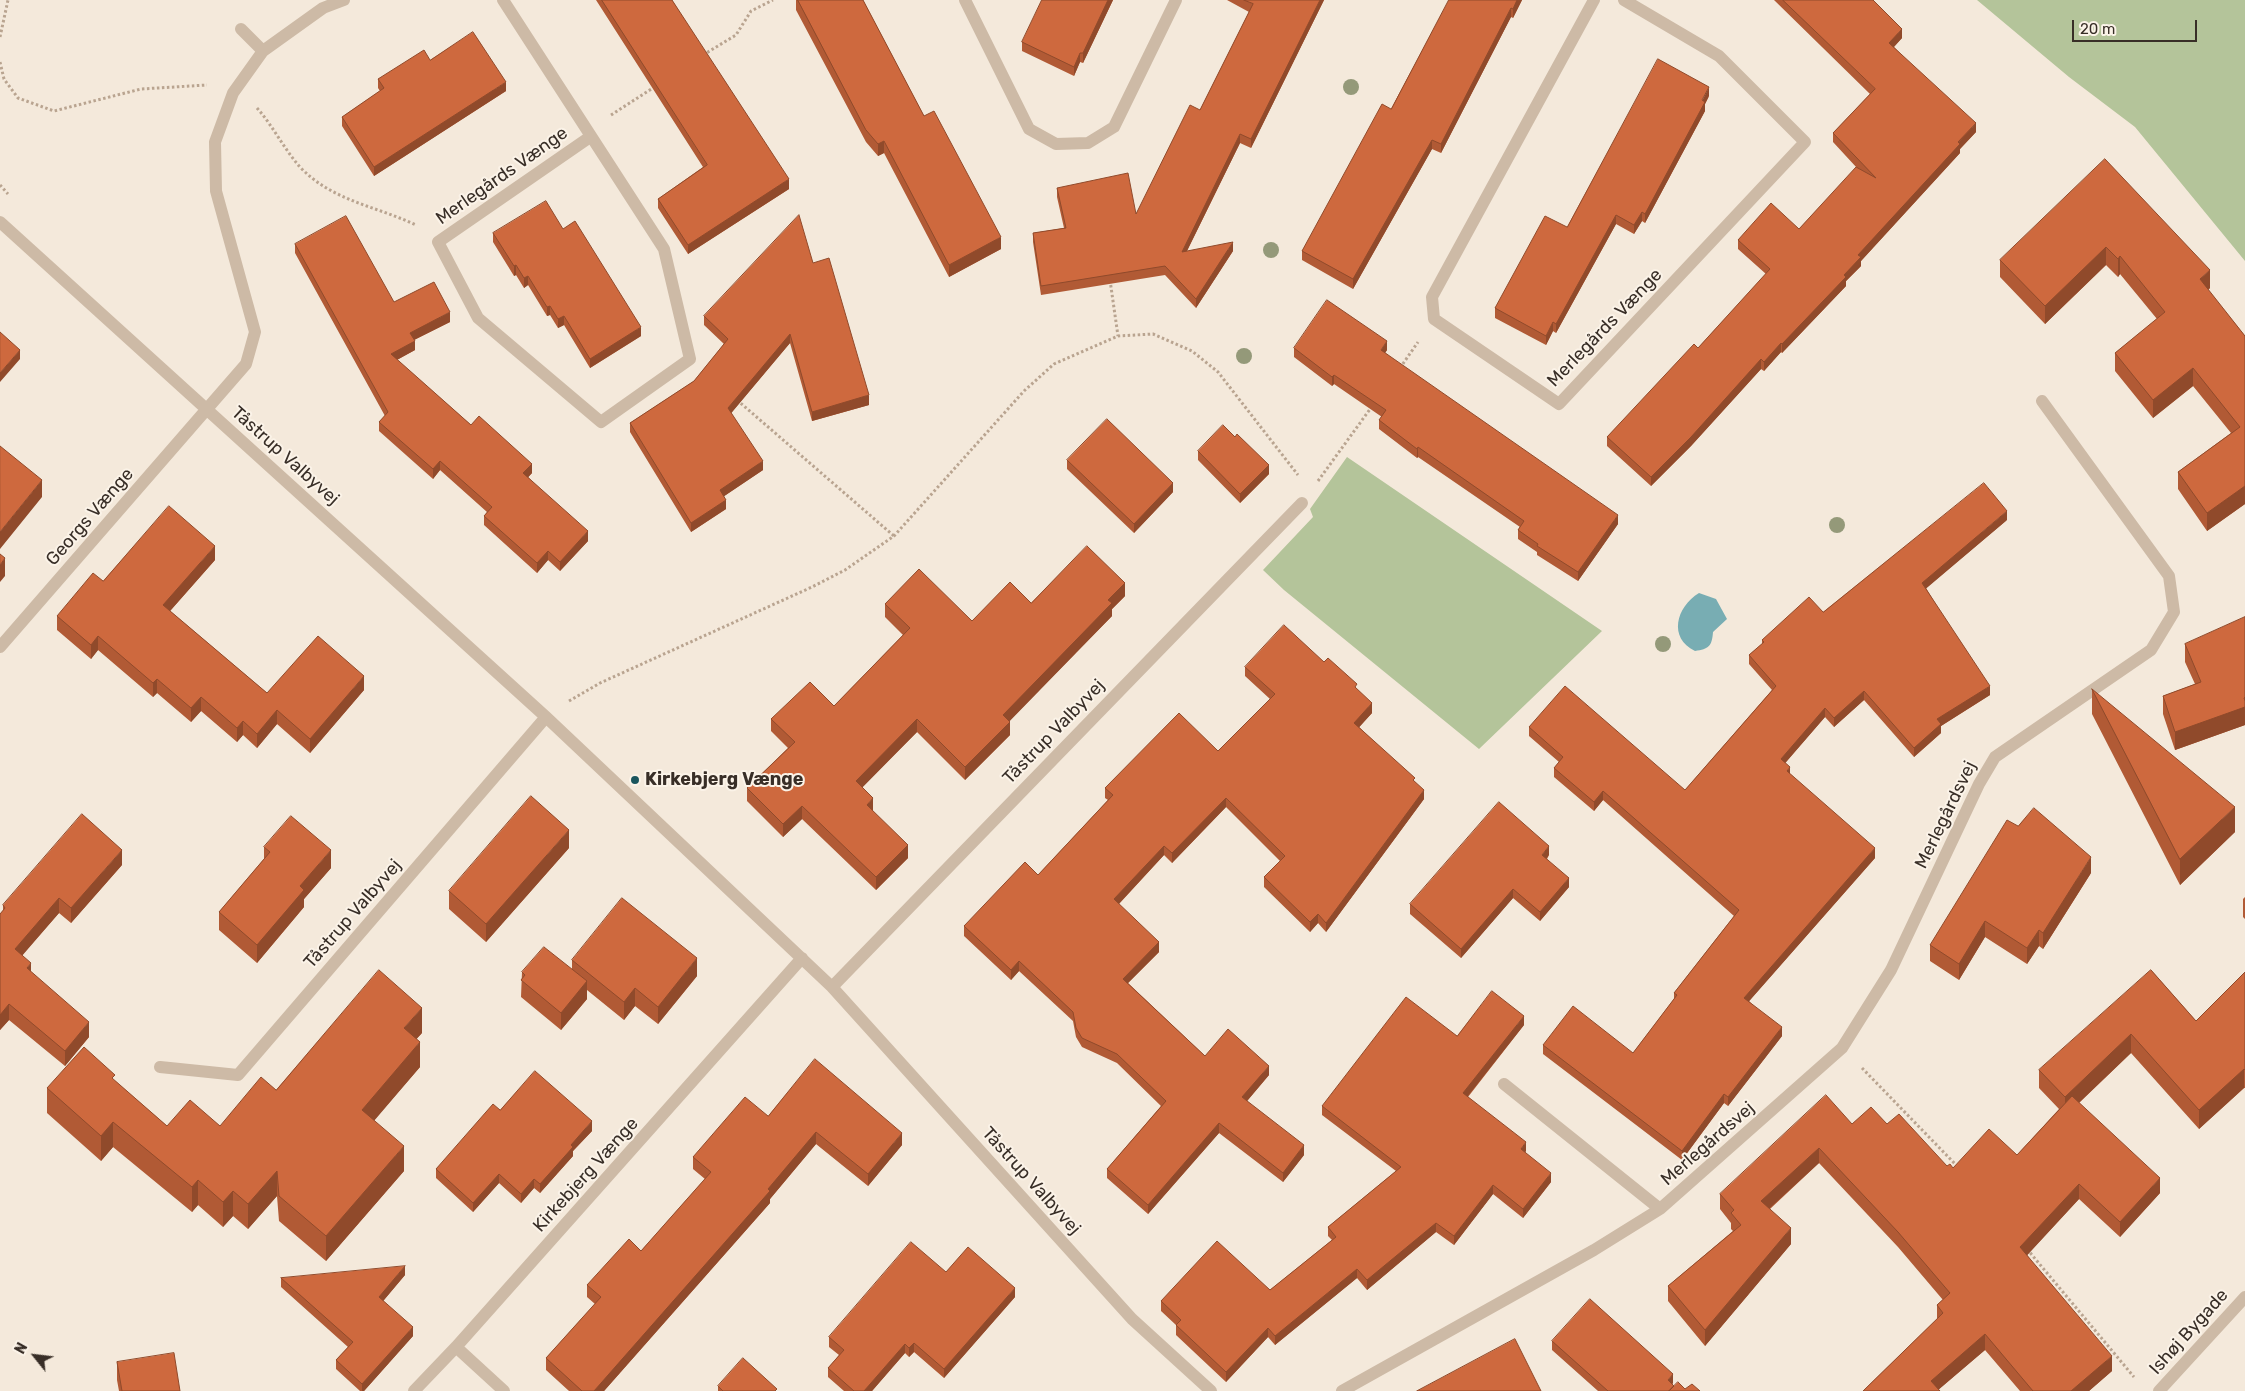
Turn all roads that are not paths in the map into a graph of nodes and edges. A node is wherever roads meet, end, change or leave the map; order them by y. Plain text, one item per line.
1 (344, 0) edge
2 (503, 0) edge
3 (965, 0) edge
4 (1176, 0) edge
5 (1594, 0) edge
6 (1624, 0) edge
7 (241, 29) dead end
8 (264, 51) junction
9 (590, 137) junction
10 (0, 222) edge
11 (2042, 401) dead end
12 (207, 410) junction
13 (1302, 503) road end
14 (0, 647) edge
15 (546, 716) junction
16 (802, 958) junction
17 (832, 987) junction
18 (160, 1067) dead end
19 (1504, 1084) dead end
20 (1660, 1209) junction
21 (2245, 1297) edge
22 (456, 1347) junction
23 (414, 1391) edge
24 (504, 1391) edge
25 (1211, 1391) edge
26 (1342, 1391) edge
27 (2159, 1391) edge

1 - 8 street
2 - 9 street, Merlegårds Vænge
3 - 4 street
5 - 6 street, Merlegårds Vænge
7 - 8 street
8 - 12 street
9 - 9 street, Merlegårds Vænge
10 - 12 street, Tåstrup Valbyvej
11 - 20 street, Merlegårdsvej
12 - 14 street, Georgs Vænge
12 - 15 street, Tåstrup Valbyvej
13 - 17 street, Tåstrup Valbyvej
15 - 16 street, Tåstrup Valbyvej
15 - 18 street, Tåstrup Valbyvej
16 - 17 street, Tåstrup Valbyvej
16 - 22 street, Kirkebjerg Vænge
17 - 25 street, Tåstrup Valbyvej
19 - 20 street, Merlegårdsvej
20 - 26 street, Merlegårdsvej
21 - 27 street, Ishøj Bygade
22 - 23 street, Kirkebjerg Vænge
22 - 24 street

